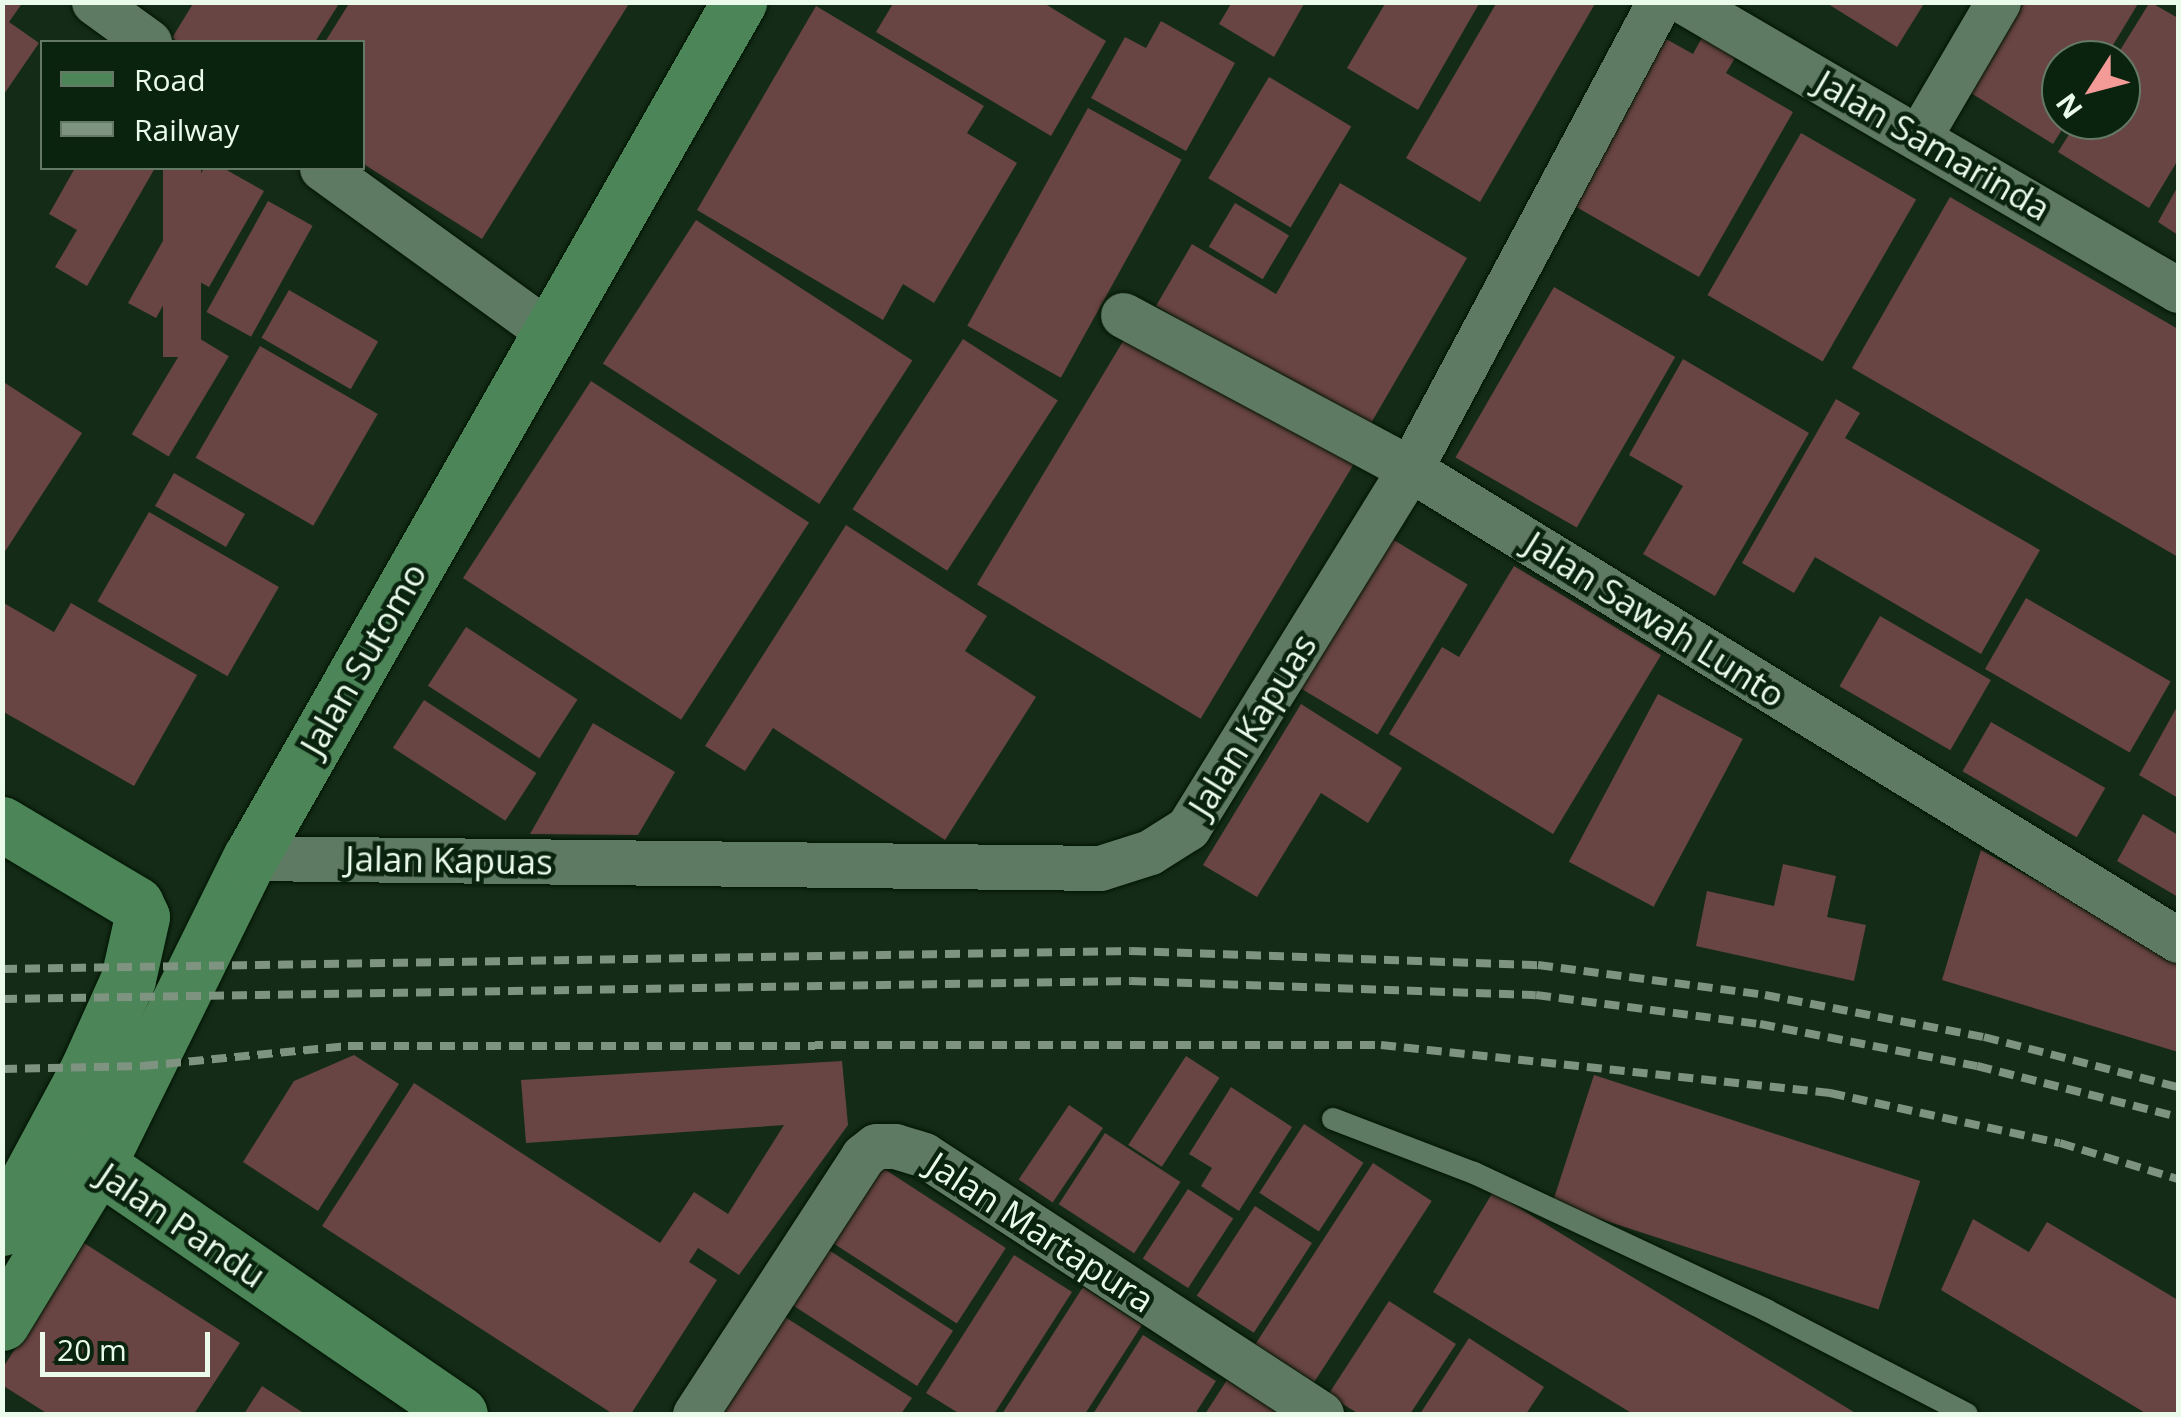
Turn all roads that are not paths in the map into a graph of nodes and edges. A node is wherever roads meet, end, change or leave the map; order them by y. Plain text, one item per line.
1 (94, 2) edge
2 (740, 2) edge
3 (1660, 2) edge
4 (1685, 2) edge
5 (1998, 2) edge
6 (146, 40) edge
7 (1920, 135) junction
8 (325, 170) edge
9 (2178, 290) edge
10 (1123, 315) dead end
11 (550, 333) junction
12 (1410, 469) junction
13 (2, 824) edge
14 (250, 858) junction
15 (2178, 940) edge
16 (1332, 1119) dead end
17 (49, 1144) junction
18 (98, 1165) junction
19 (9, 1205) edge
20 (2, 1323) edge
21 (460, 1414) edge
22 (695, 1414) edge
23 (1321, 1414) edge
24 (1967, 1414) edge

1 - 6 street
2 - 11 main road, Jalan Sutomo
3 - 12 street, Jalan Kapuas
4 - 7 street, Jalan Samarinda
5 - 7 street
7 - 9 street, Jalan Samarinda
8 - 11 street
10 - 12 street, Jalan Sawah Lunto
11 - 14 main road, Jalan Sutomo
12 - 14 street, Jalan Kapuas
12 - 15 street, Jalan Sawah Lunto
13 - 17 main road
14 - 18 main road, Jalan Sutomo
16 - 24 lane
17 - 18 main road, Jalan Pandu
17 - 19 main road
18 - 20 main road, Jalan Sutomo
18 - 21 main road, Jalan Pandu
22 - 23 street, Jalan Martapura

